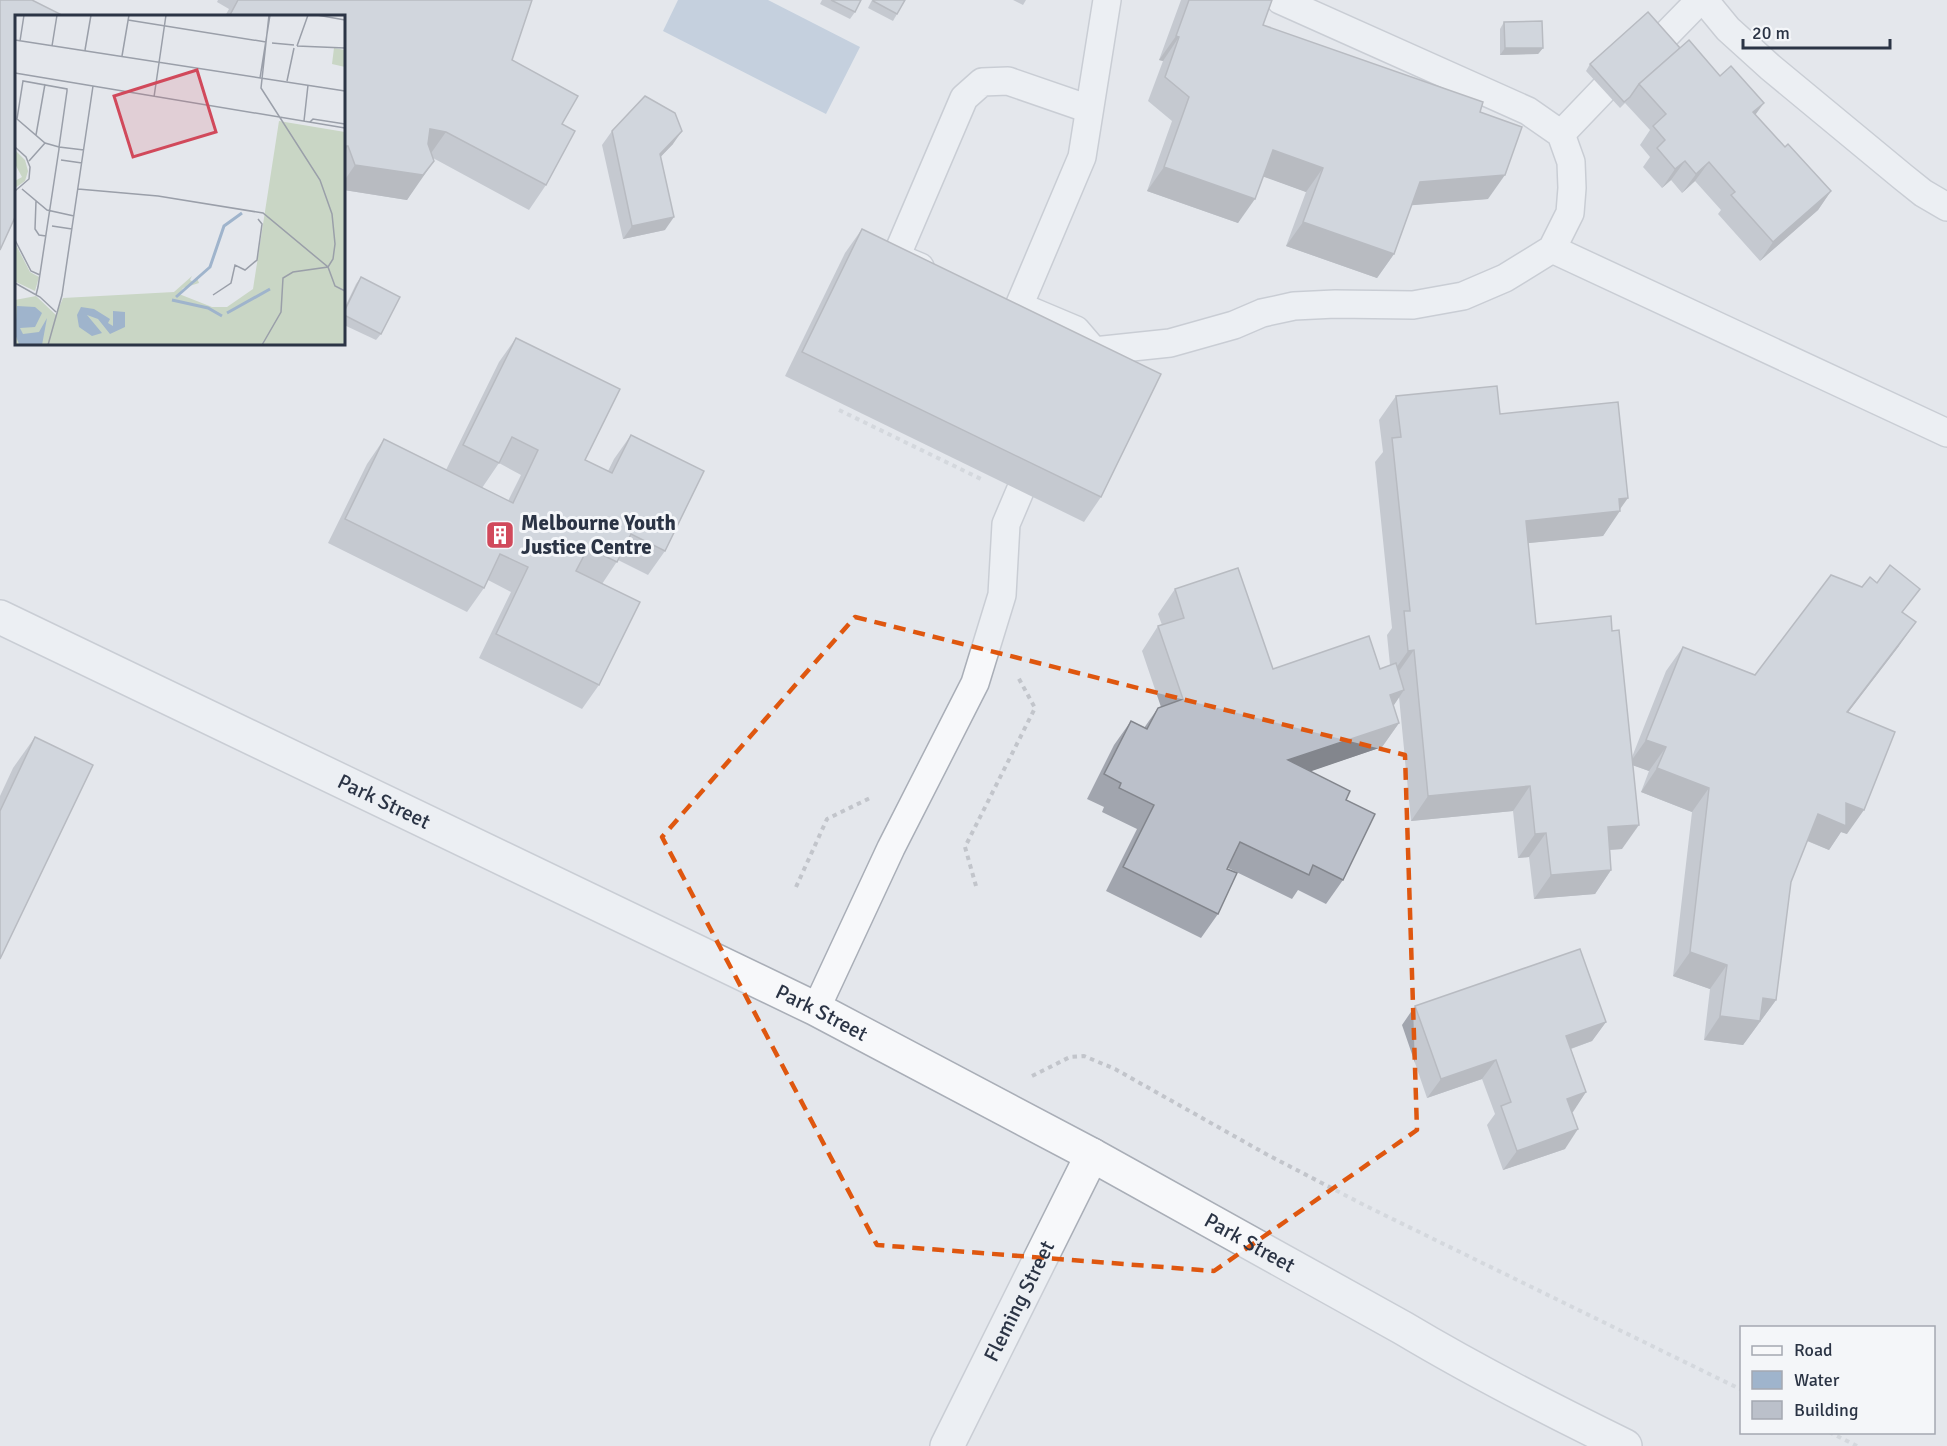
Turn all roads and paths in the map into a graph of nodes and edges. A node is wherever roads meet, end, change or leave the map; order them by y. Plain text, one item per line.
1 (1107, 0) edge
2 (1280, 0) edge
3 (1702, 0) edge
4 (1089, 109) junction
5 (1561, 134) junction
6 (1947, 207) edge
7 (1552, 249) junction
8 (947, 278) edge
9 (839, 410) edge
10 (1947, 434) edge
11 (984, 480) edge
12 (1020, 491) edge
13 (0, 617) edge
14 (986, 648) junction
15 (871, 798) dead end
16 (976, 886) dead end
17 (796, 887) dead end
18 (816, 1009) junction
19 (985, 1098) junction
20 (1092, 1155) junction
21 (1740, 1389) edge
22 (1833, 1434) edge
23 (947, 1446) edge
24 (1625, 1446) edge
25 (1857, 1446) edge

1 - 4 lane
2 - 5 lane
3 - 5 lane
3 - 6 lane
4 - 7 lane
4 - 8 lane
5 - 7 lane
7 - 10 lane
9 - 11 path
12 - 14 lane
13 - 18 street, Park Street
14 - 16 path
14 - 18 lane
15 - 17 path
18 - 19 street, Park Street
19 - 20 street, Park Street
19 - 21 path
20 - 23 street, Fleming Street
20 - 24 street, Park Street
22 - 25 path

